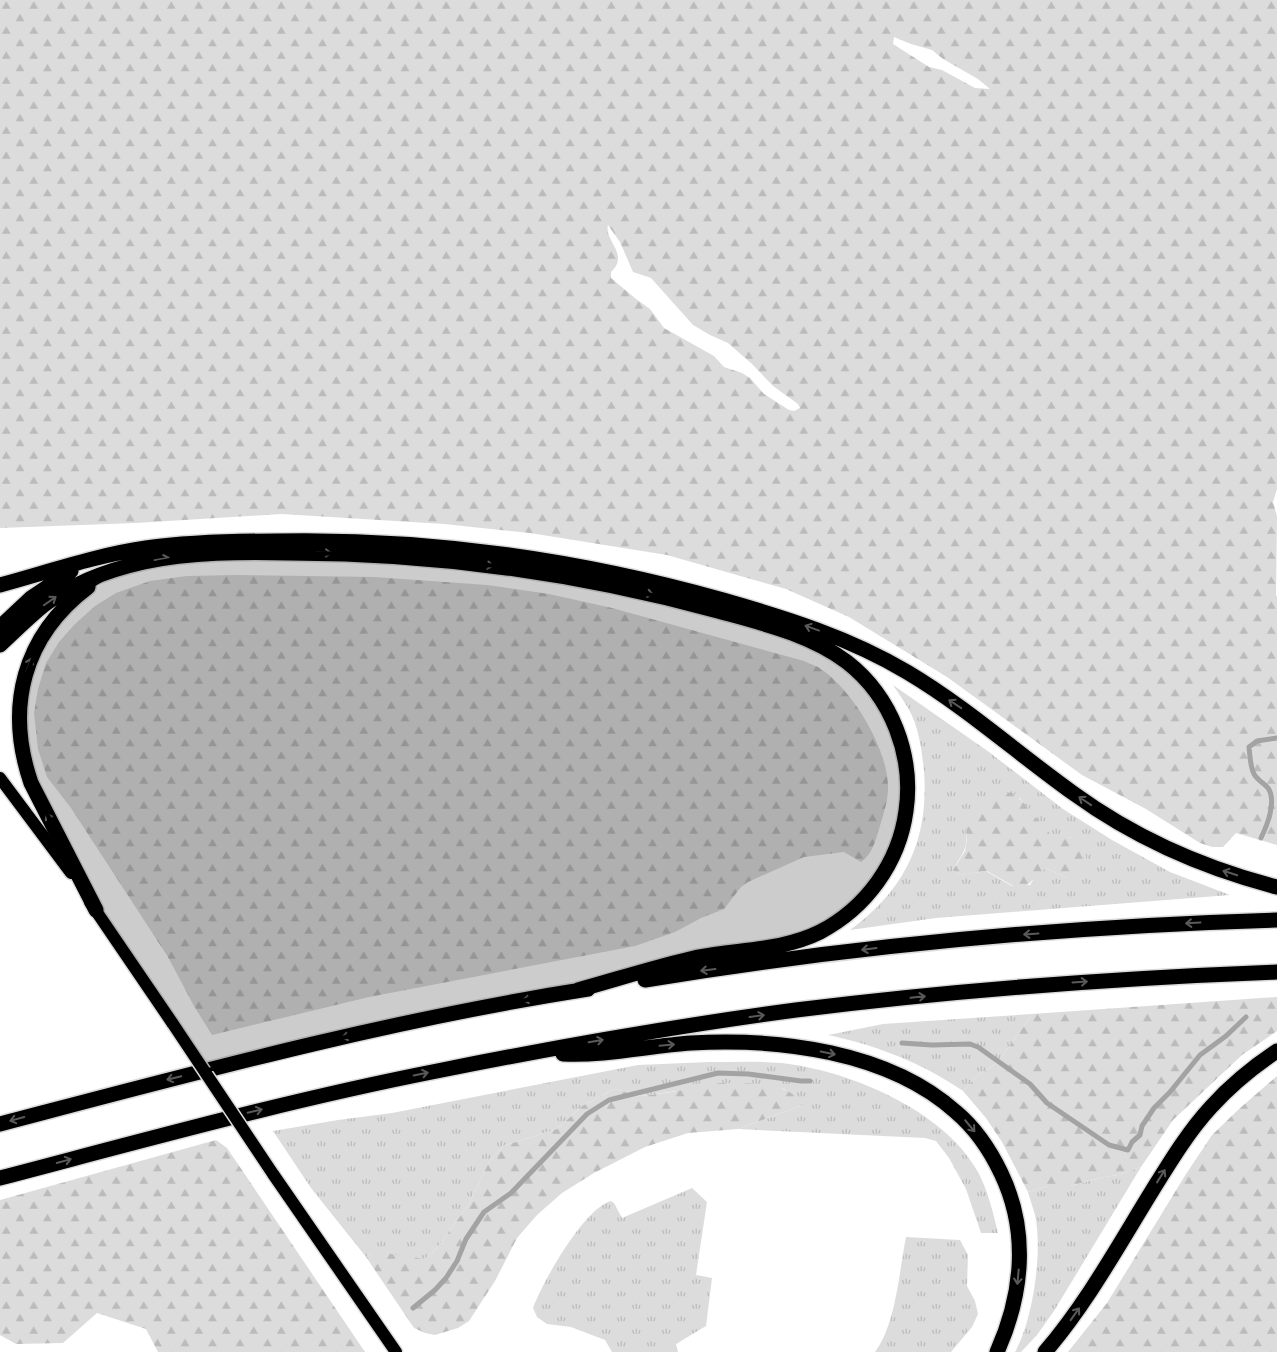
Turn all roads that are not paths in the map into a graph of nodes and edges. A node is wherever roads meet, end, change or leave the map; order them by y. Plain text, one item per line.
1 (87, 561) junction
2 (114, 571) junction
3 (0, 585) edge
4 (0, 626) edge
5 (0, 645) edge
6 (0, 778) edge
7 (1277, 887) edge
8 (96, 910) junction
9 (1277, 920) edge
10 (1277, 972) edge
11 (578, 990) junction
12 (1277, 1051) edge
13 (531, 1052) junction
14 (0, 1124) edge
15 (0, 1178) edge
16 (396, 1352) edge
17 (997, 1352) edge
18 (1045, 1352) edge

1 - 3 highway
1 - 4 highway
7 -> 1 highway
5 -> 2 highway
8 -> 2 highway
2 -> 11 highway
6 - 8 main road
8 - 16 main road, bridge
9 -> 11 highway
13 -> 10 highway
11 -> 14 highway
18 -> 12 highway
15 -> 13 highway
13 -> 17 highway

